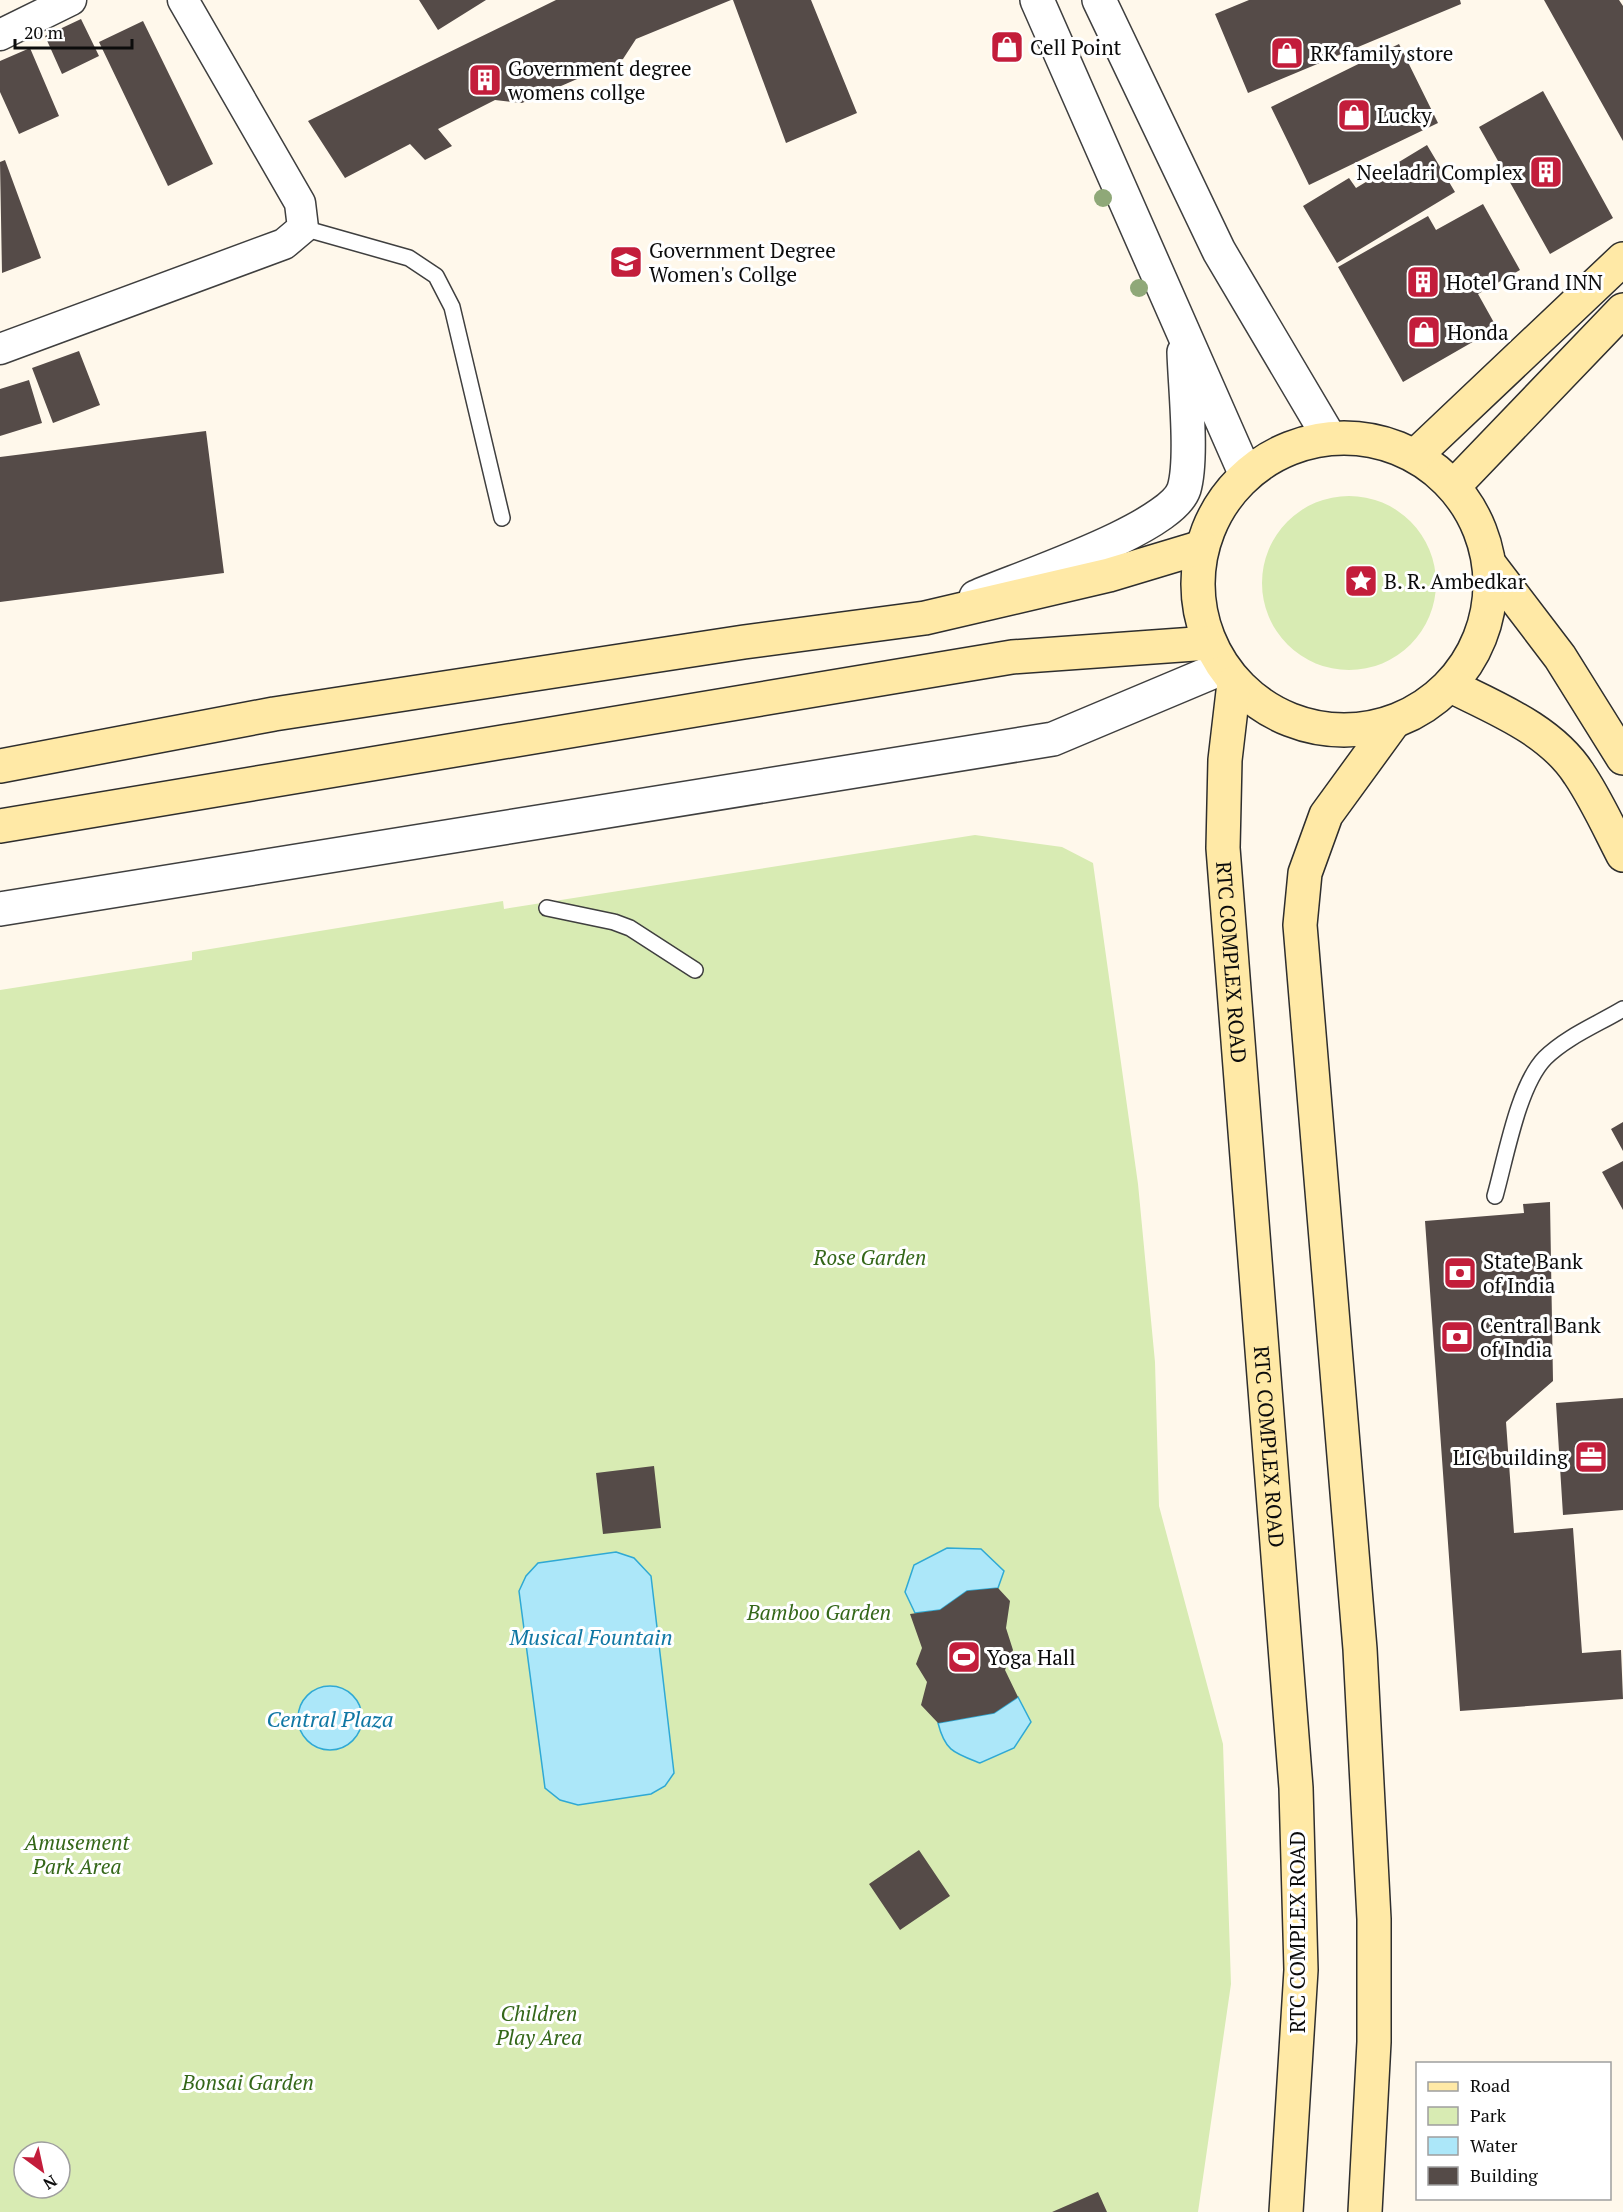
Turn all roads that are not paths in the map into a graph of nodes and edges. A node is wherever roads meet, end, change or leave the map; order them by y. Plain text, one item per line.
1 (71, 0) edge
2 (183, 0) edge
3 (1037, 0) edge
4 (1099, 0) edge
5 (0, 35) edge
6 (303, 228) junction
7 (1623, 259) edge
8 (1623, 310) edge
9 (1183, 335) junction
10 (0, 349) edge
11 (1329, 437) junction
12 (1416, 455) junction
13 (1246, 475) junction
14 (1454, 486) junction
15 (502, 518) dead end
16 (1202, 547) junction
17 (1490, 565) junction
18 (925, 618) junction
19 (1222, 664) junction
20 (1451, 686) junction
21 (1393, 723) junction
22 (1623, 758) edge
23 (0, 766) edge
24 (0, 826) edge
25 (1623, 855) edge
26 (548, 908) dead end
27 (0, 909) edge
28 (695, 970) dead end
29 (1623, 1009) edge
30 (1495, 1196) dead end
31 (1286, 2212) edge
32 (1365, 2212) edge

1 - 5 street
2 - 6 street
3 - 9 street
4 - 11 street
6 - 10 street
6 - 15 lane
7 - 12 main road
8 - 14 main road
9 - 13 street
9 - 18 street
11 - 12 main road
11 - 13 main road
12 - 14 main road
13 - 16 main road
14 - 17 main road
16 - 18 main road
16 - 19 main road
17 - 20 main road
17 - 22 main road
18 - 23 main road
19 - 21 main road
19 - 24 main road
19 - 27 street
19 - 31 main road, RTC COMPLEX ROAD
20 - 21 main road
20 - 25 main road
21 - 32 main road
26 - 28 lane
29 - 30 lane

